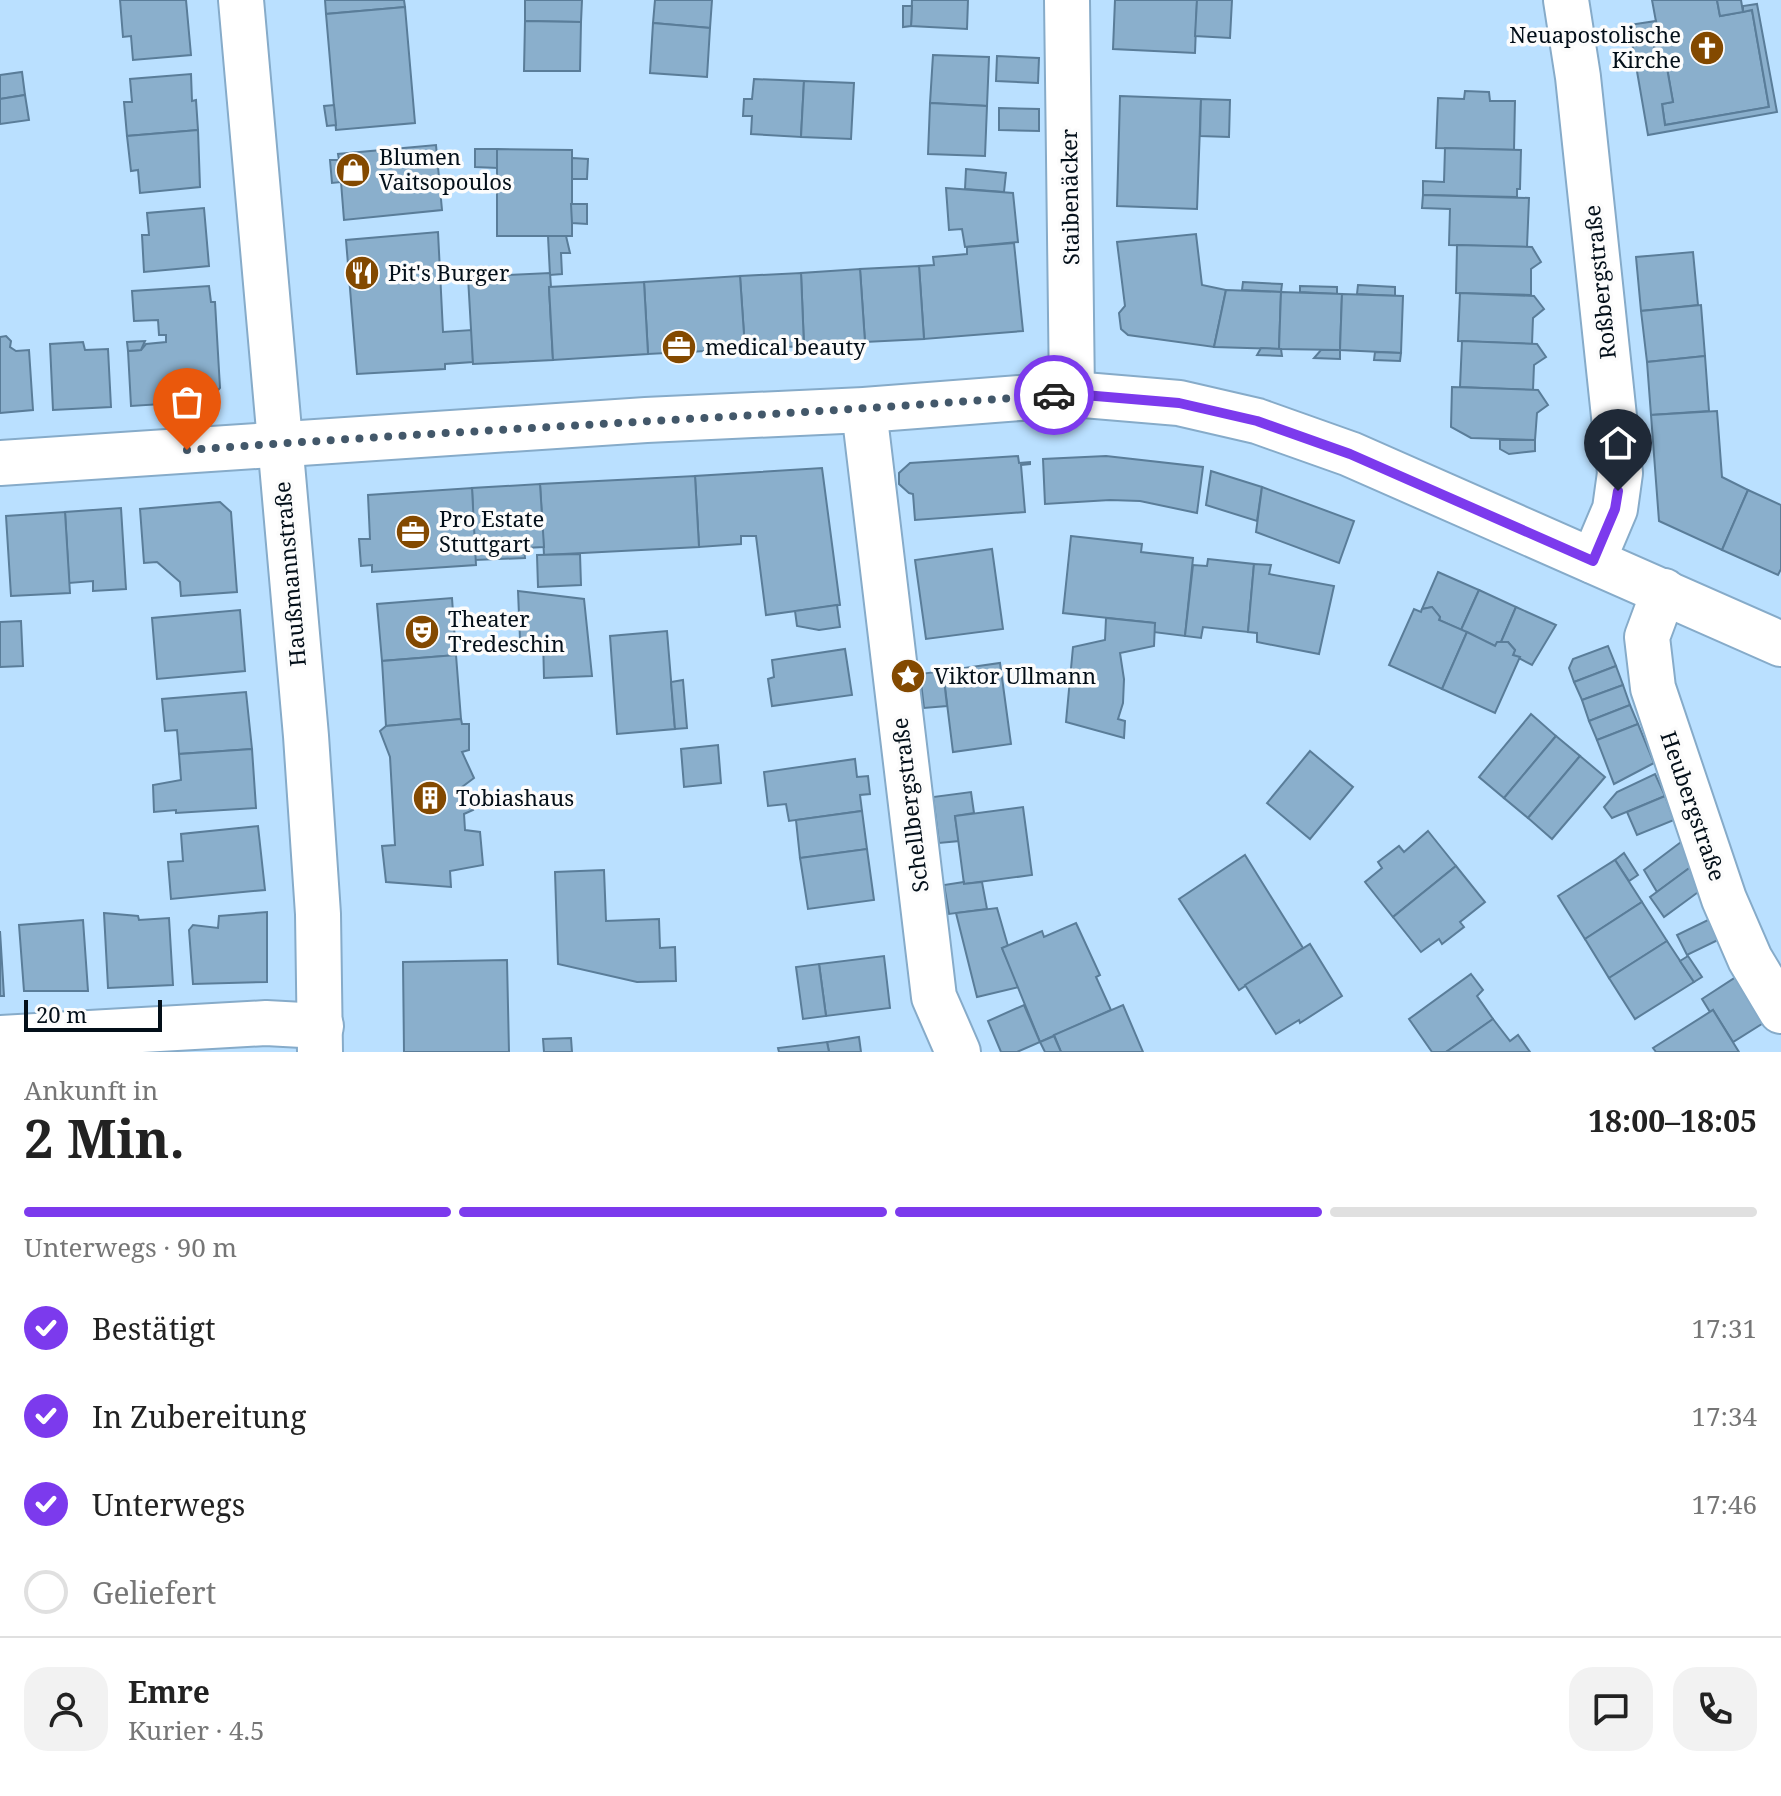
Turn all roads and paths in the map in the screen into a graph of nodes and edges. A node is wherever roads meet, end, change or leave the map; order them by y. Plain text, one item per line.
1 (241, 0) edge
2 (1067, 0) edge
3 (1566, 0) edge
4 (1072, 394) junction
5 (864, 410) junction
6 (278, 445) junction
7 (0, 463) edge
8 (1593, 561) junction
9 (1664, 591) junction
10 (1781, 644) edge
11 (1781, 1011) edge
12 (0, 1038) edge
13 (320, 1039) edge
14 (958, 1052) edge

1 - 6 street, Haußmannstraße
2 - 4 street, Staibenäcker
3 - 8 street, Roßbergstraße
4 - 5 street
4 - 8 street
5 - 6 street
5 - 14 street, Schellbergstraße
6 - 7 street
6 - 13 street, Haußmannstraße
8 - 9 street
9 - 10 street
9 - 11 street, Heubergstraße
12 - 13 street

